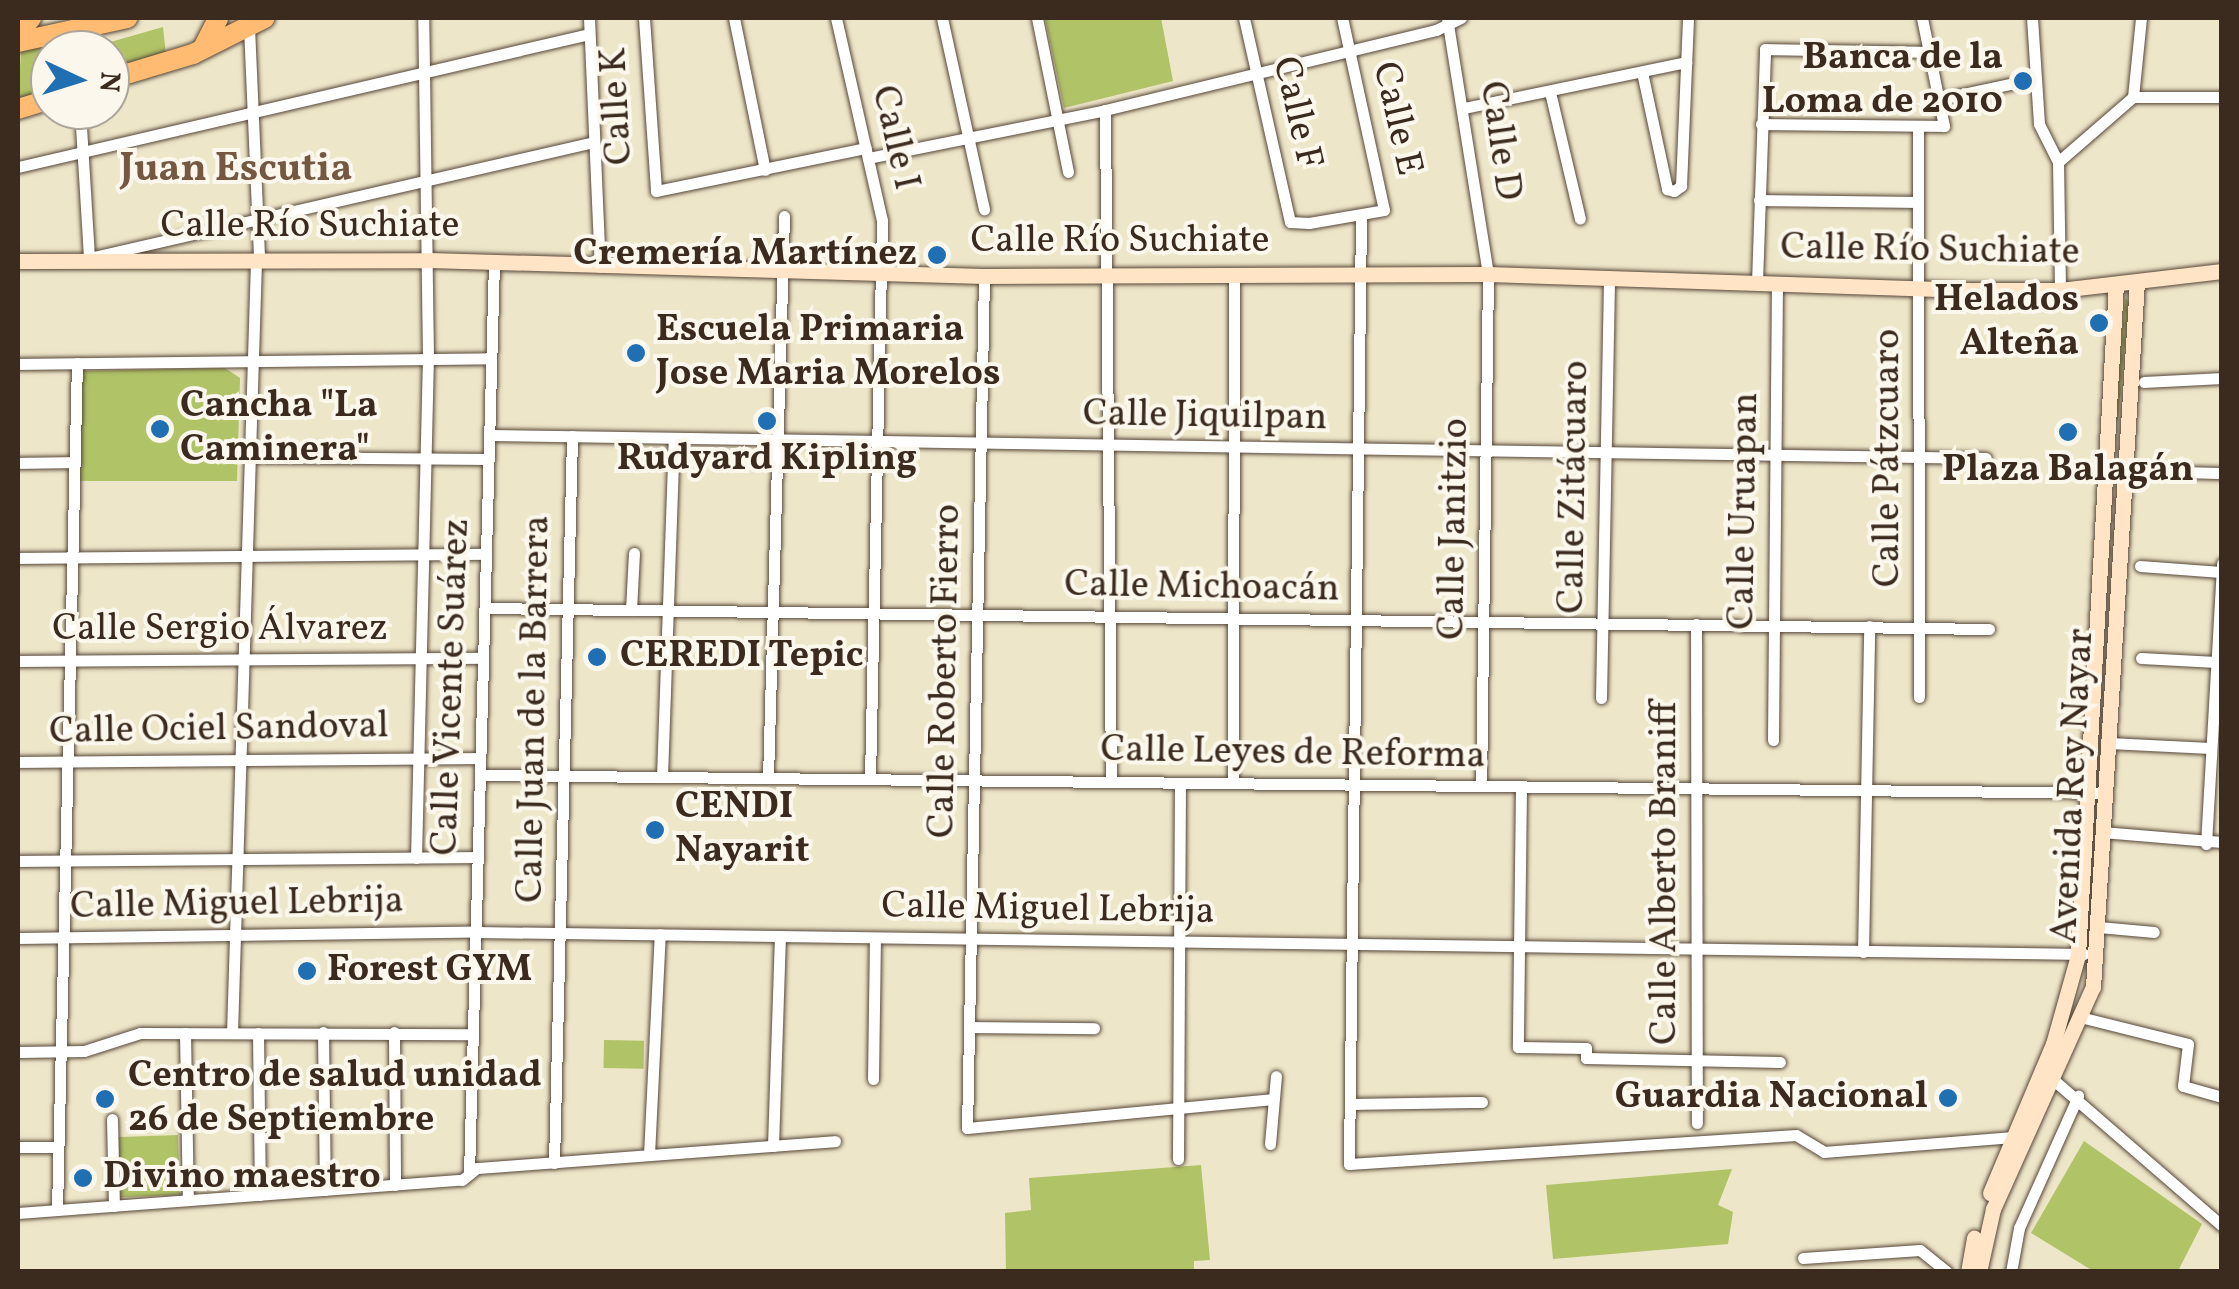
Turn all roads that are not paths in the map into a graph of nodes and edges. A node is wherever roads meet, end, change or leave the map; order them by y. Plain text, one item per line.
1 (32, 18) edge
2 (127, 18) edge
3 (218, 18) edge
4 (423, 18) edge
5 (589, 18) edge
6 (644, 18) edge
7 (734, 18) edge
8 (836, 18) edge
9 (942, 18) edge
10 (1037, 18) edge
11 (1244, 18) edge
12 (1342, 18) edge
13 (1452, 18) edge
14 (1688, 18) edge
15 (1922, 18) edge
16 (2032, 18) edge
17 (2140, 18) edge
18 (258, 22) edge
19 (18, 33) edge
20 (590, 34) junction
21 (18, 42) edge
22 (203, 48) junction
23 (1349, 50) junction
24 (1930, 52) junction
25 (1686, 62) junction
26 (423, 69) junction
27 (130, 72) edge
28 (1642, 72) junction
29 (1256, 74) junction
30 (2023, 81) dead end
31 (1550, 92) junction
32 (2133, 97) junction
33 (2222, 98) edge
34 (1940, 99) junction
35 (1464, 108) junction
36 (1105, 110) junction
37 (253, 112) junction
38 (1058, 117) junction
39 (1761, 124) junction
40 (1918, 128) junction
41 (81, 130) edge
42 (968, 136) junction
43 (594, 142) junction
44 (83, 152) junction
45 (867, 153) junction
46 (2058, 162) junction
47 (18, 167) edge
48 (765, 170) junction
49 (1068, 172) dead end
50 (427, 180) junction
51 (1759, 200) junction
52 (1916, 202) junction
53 (984, 208) dead end
54 (784, 216) dead end
55 (1361, 217) junction
56 (257, 219) junction
57 (1580, 219) dead end
58 (1290, 222) joint
59 (89, 258) junction
60 (258, 260) junction
61 (429, 260) junction
62 (18, 261) edge
63 (494, 262) junction
64 (600, 266) junction
65 (784, 269) junction
66 (2222, 271) edge
67 (883, 274) junction
68 (1234, 274) junction
69 (1358, 274) junction
70 (1488, 274) junction
71 (1107, 275) junction
72 (984, 276) junction
73 (1609, 277) junction
74 (1757, 282) junction
75 (2137, 282) junction
76 (1777, 283) junction
77 (2116, 284) junction
78 (1916, 288) junction
79 (2060, 290) junction
80 (428, 358) junction
81 (491, 358) junction
82 (253, 359) junction
83 (77, 363) junction
84 (18, 364) edge
85 (2222, 378) edge
86 (2144, 382) dead end
87 (2109, 424) junction
88 (2129, 424) junction
89 (490, 434) junction
90 (572, 436) junction
91 (778, 437) junction
92 (674, 438) junction
93 (879, 440) junction
94 (982, 441) junction
95 (1108, 446) junction
96 (1234, 448) junction
97 (1356, 450) junction
98 (1486, 451) junction
99 (1606, 451) junction
100 (1776, 454) junction
101 (1920, 456) junction
102 (250, 457) junction
103 (1986, 458) dead end
104 (426, 459) junction
105 (488, 459) junction
106 (18, 462) edge
107 (74, 462) junction
108 (2106, 470) junction
109 (2126, 470) junction
110 (2222, 473) edge
111 (634, 553) dead end
112 (424, 554) junction
113 (486, 554) junction
114 (247, 556) junction
115 (18, 558) edge
116 (71, 558) junction
117 (2222, 563) edge
118 (2140, 566) dead end
119 (2221, 572) edge
120 (484, 608) junction
121 (568, 609) junction
122 (631, 610) junction
123 (668, 610) junction
124 (774, 612) junction
125 (874, 613) junction
126 (977, 614) junction
127 (1110, 616) junction
128 (1234, 618) junction
129 (1355, 620) junction
130 (1484, 621) junction
131 (1603, 623) junction
132 (1696, 624) junction
133 (1774, 625) junction
134 (1869, 626) junction
135 (1919, 627) junction
136 (1989, 630) dead end
137 (422, 658) junction
138 (483, 658) junction
139 (2141, 658) dead end
140 (244, 660) junction
141 (18, 661) edge
142 (68, 661) junction
143 (2216, 662) junction
144 (1919, 697) dead end
145 (1602, 698) dead end
146 (2217, 706) edge
147 (1773, 740) dead end
148 (2109, 743) junction
149 (2210, 748) junction
150 (419, 758) junction
151 (480, 758) junction
152 (240, 760) junction
153 (18, 762) edge
154 (64, 762) junction
155 (480, 775) junction
156 (564, 776) junction
157 (662, 777) junction
158 (768, 778) junction
159 (870, 779) junction
160 (974, 780) junction
161 (1111, 782) junction
162 (1180, 783) junction
163 (1234, 784) junction
164 (1353, 785) junction
165 (1481, 786) junction
166 (1521, 787) junction
167 (1696, 789) junction
168 (1866, 790) junction
169 (2086, 793) junction
170 (2106, 793) junction
171 (2102, 832) junction
172 (2222, 842) edge
173 (2206, 844) junction
174 (478, 857) junction
175 (416, 858) junction
176 (237, 859) junction
177 (62, 860) junction
178 (18, 861) edge
179 (2099, 927) junction
180 (476, 932) junction
181 (2154, 932) dead end
182 (560, 933) junction
183 (660, 934) junction
184 (235, 935) junction
185 (780, 936) junction
186 (59, 937) junction
187 (18, 938) edge
188 (875, 938) junction
189 (970, 939) junction
190 (1179, 942) junction
191 (1352, 944) junction
192 (1520, 947) junction
193 (1696, 949) junction
194 (1863, 952) junction
195 (2098, 952) junction
196 (2078, 955) junction
197 (2084, 1018) junction
198 (969, 1027) junction
199 (1094, 1028) dead end
200 (323, 1032) junction
201 (394, 1032) junction
202 (186, 1033) junction
203 (232, 1033) junction
204 (258, 1033) junction
205 (473, 1034) junction
206 (18, 1052) edge
207 (57, 1052) junction
208 (1697, 1059) junction
209 (1780, 1062) dead end
210 (2039, 1074) junction
211 (1276, 1076) dead end
212 (2057, 1077) junction
213 (872, 1079) dead end
214 (2078, 1096) junction
215 (2222, 1098) edge
216 (1274, 1099) junction
217 (1482, 1102) dead end
218 (1350, 1104) junction
219 (1178, 1108) junction
220 (112, 1119) dead end
221 (1697, 1123) dead end
222 (2018, 1137) junction
223 (834, 1141) dead end
224 (1270, 1144) dead end
225 (773, 1146) junction
226 (18, 1147) edge
227 (56, 1148) junction
228 (650, 1156) junction
229 (1178, 1159) dead end
230 (554, 1163) junction
231 (466, 1177) junction
232 (395, 1185) junction
233 (325, 1190) junction
234 (260, 1195) junction
235 (188, 1200) junction
236 (114, 1206) junction
237 (56, 1210) junction
238 (18, 1213) edge
239 (2222, 1226) edge
240 (1803, 1258) dead end
241 (1948, 1272) edge
242 (1968, 1272) edge
243 (1979, 1272) edge
244 (2010, 1272) edge

1 - 19 highway
2 - 21 highway
3 - 22 highway
4 - 26 street
5 - 20 street
6 - 48 street, Calle K
7 - 48 street
8 - 45 street, Calle I
9 - 42 street
10 - 38 street
11 - 29 street, Calle F
12 - 23 street, Calle E
13 - 23 street
13 - 35 street, Calle D
14 - 25 street
15 - 24 street
16 - 46 street
17 - 32 street
18 - 22 highway
18 - 37 street
20 - 26 street
20 - 43 street
22 - 27 highway
23 - 29 street
23 - 55 street, Calle E
24 - 34 street
24 - 39 street
25 - 28 street
25 - 28 street
26 - 37 street
26 - 50 street
28 - 31 street
29 - 36 street
29 - 58 street, Calle F
30 - 34 street
31 - 35 street
31 - 57 street
32 - 33 street
32 - 46 street
34 - 40 street
35 - 70 street, Calle D
36 - 38 street
36 - 71 street
37 - 44 street
37 - 56 street
38 - 42 street
38 - 49 street
39 - 40 street
39 - 51 street
40 - 52 street, Calle Pátzcuaro
41 - 44 street
42 - 45 street
42 - 53 street
43 - 50 street
43 - 64 street
44 - 47 street
44 - 59 street
45 - 48 street
45 - 67 street, Calle I
46 - 79 street
50 - 56 street
50 - 61 street
51 - 52 street
51 - 74 street
52 - 78 street, Calle Pátzcuaro
54 - 65 street
55 - 58 street, Calle E
55 - 69 street, Calle E
56 - 59 street
56 - 60 street
59 - 60 main road, Calle Río Suchiate
59 - 62 main road, Calle Río Suchiate
60 - 61 main road, Calle Río Suchiate
60 - 82 street
61 - 63 main road, Calle Río Suchiate
61 - 80 street
63 - 64 main road, Calle Río Suchiate
63 - 81 street, Calle Vicente Suárez
64 - 65 main road, Calle Río Suchiate
65 - 67 main road, Calle Río Suchiate
65 - 91 street
66 - 75 main road, Calle Río Suchiate
67 - 72 main road, Calle Río Suchiate
67 - 93 street, Calle I
68 - 69 main road, Calle Río Suchiate
68 - 71 main road, Calle Río Suchiate
68 - 96 street
69 - 70 main road, Calle Río Suchiate
69 - 97 street, Calle E
70 - 73 main road, Calle Río Suchiate
70 - 98 street, Calle Janitzio
71 - 72 main road, Calle Río Suchiate
71 - 95 street
72 - 94 street, Calle Roberto Fierro
73 - 74 main road, Calle Río Suchiate
73 - 99 street, Calle Zitácuaro
74 - 76 main road, Calle Río Suchiate
75 - 77 main road, Calle Río Suchiate
75 - 88 main road, Avenida Rey Nayar
76 - 78 main road, Calle Río Suchiate
76 - 100 street, Calle Uruapan
77 - 79 main road, Calle Río Suchiate
77 - 87 main road, Avenida Rey Nayar
78 - 79 main road, Calle Río Suchiate
78 - 101 street, Calle Pátzcuaro
80 - 81 street
80 - 82 street
80 - 104 street
81 - 89 street, Calle Vicente Suárez
82 - 83 street
82 - 102 street
83 - 84 street
83 - 107 street
85 - 86 street
87 - 88 main road
87 - 108 main road, Avenida Rey Nayar
88 - 109 main road, Avenida Rey Nayar
89 - 90 street, Calle Jiquilpan
89 - 105 street, Calle Vicente Suárez
90 - 92 street, Calle Jiquilpan
90 - 121 street, Calle Juan de la Barrera
91 - 92 street, Calle Jiquilpan
91 - 93 street, Calle Jiquilpan
91 - 124 street
92 - 123 street
93 - 94 street, Calle Jiquilpan
93 - 125 street, Calle I
94 - 95 street, Calle Jiquilpan
94 - 126 street, Calle Roberto Fierro
95 - 96 street, Calle Jiquilpan
95 - 127 street
96 - 97 street, Calle Jiquilpan
96 - 128 street
97 - 98 street, Calle Jiquilpan
97 - 129 street, Calle E
98 - 99 street, Calle Jiquilpan
98 - 130 street, Calle Janitzio
99 - 100 street, Calle Jiquilpan
99 - 131 street, Calle Zitácuaro
100 - 101 street, Calle Jiquilpan
100 - 133 street, Calle Uruapan
101 - 103 street, Calle Jiquilpan
101 - 135 street, Calle Pátzcuaro
102 - 104 street
102 - 114 street
104 - 105 street
104 - 112 street
105 - 113 street, Calle Vicente Suárez
106 - 107 street
107 - 116 street
108 - 109 street
108 - 169 main road, Avenida Rey Nayar
109 - 110 street
109 - 148 main road, Avenida Rey Nayar
111 - 122 street
112 - 113 street
112 - 114 street
112 - 137 street
113 - 120 street, Calle Vicente Suárez
114 - 116 street
114 - 140 street
115 - 116 street
116 - 142 street
117 - 119 street
118 - 119 street
119 - 143 street
120 - 121 street, Calle Michoacán
120 - 138 street, Calle Vicente Suárez
121 - 122 street, Calle Michoacán
121 - 156 street, Calle Juan de la Barrera
122 - 123 street, Calle Michoacán
123 - 124 street, Calle Michoacán
123 - 157 street
124 - 125 street, Calle Michoacán
124 - 158 street
125 - 126 street, Calle Michoacán
125 - 159 street, Calle I
126 - 127 street, Calle Michoacán
126 - 160 street, Calle Roberto Fierro
127 - 128 street, Calle Michoacán
127 - 161 street
128 - 129 street, Calle Michoacán
128 - 163 street
129 - 130 street, Calle Michoacán
129 - 164 street, Calle E
130 - 131 street, Calle Michoacán
130 - 165 street, Calle Janitzio
131 - 132 street, Calle Michoacán
131 - 145 street, Calle Zitácuaro
132 - 133 street, Calle Michoacán
132 - 167 street, Calle Alberto Braniff
133 - 134 street, Calle Michoacán
133 - 147 street, Calle Uruapan
134 - 135 street, Calle Michoacán
134 - 168 street
135 - 136 street, Calle Michoacán
135 - 144 street, Calle Pátzcuaro
137 - 138 street, Calle Sergio Álvarez
137 - 140 street, Calle Sergio Álvarez
137 - 150 street
138 - 151 street, Calle Vicente Suárez
139 - 143 street
140 - 142 street, Calle Sergio Álvarez
140 - 152 street
141 - 142 street, Calle Sergio Álvarez
142 - 154 street
143 - 146 street
146 - 149 street
148 - 149 street
148 - 170 main road, Avenida Rey Nayar
149 - 173 street
150 - 151 street, Calle Ociel Sandoval
150 - 152 street, Calle Ociel Sandoval
150 - 175 street
151 - 155 street, Calle Vicente Suárez
152 - 154 street, Calle Ociel Sandoval
152 - 176 street
153 - 154 street, Calle Ociel Sandoval
154 - 177 street
155 - 156 street, Calle Leyes de Reforma
155 - 174 street, Calle Vicente Suárez
156 - 157 street, Calle Leyes de Reforma
156 - 182 street, Calle Juan de la Barrera
157 - 158 street, Calle Leyes de Reforma
158 - 159 street, Calle Leyes de Reforma
159 - 160 street, Calle Leyes de Reforma
160 - 161 street, Calle Leyes de Reforma
160 - 189 street, Calle Roberto Fierro
161 - 162 street, Calle Leyes de Reforma
162 - 163 street, Calle Leyes de Reforma
162 - 190 street
163 - 164 street, Calle Leyes de Reforma
164 - 165 street, Calle Leyes de Reforma
164 - 191 street, Calle E
165 - 166 street, Calle Leyes de Reforma
166 - 167 street, Calle Leyes de Reforma
166 - 192 street
167 - 168 street, Calle Leyes de Reforma
167 - 193 street, Calle Alberto Braniff
168 - 169 street, Calle Leyes de Reforma
168 - 194 street
169 - 170 street, Calle Leyes de Reforma
169 - 196 main road, Avenida Rey Nayar
170 - 171 main road, Avenida Rey Nayar
171 - 173 street
171 - 179 main road, Avenida Rey Nayar
172 - 173 street
174 - 175 street
174 - 180 street, Calle Vicente Suárez
175 - 176 street
176 - 177 street
176 - 184 street
177 - 178 street
177 - 186 street
179 - 181 street
179 - 195 main road, Avenida Rey Nayar
180 - 182 street, Calle Miguel Lebrija
180 - 184 street, Calle Miguel Lebrija
180 - 205 street, Calle Vicente Suárez
182 - 183 street, Calle Miguel Lebrija
182 - 230 street, Calle Juan de la Barrera
183 - 185 street, Calle Miguel Lebrija
183 - 228 street
184 - 186 street, Calle Miguel Lebrija
184 - 203 street
185 - 188 street, Calle Miguel Lebrija
185 - 225 street
186 - 187 street, Calle Miguel Lebrija
186 - 207 street
188 - 189 street, Calle Miguel Lebrija
188 - 213 street
189 - 190 street, Calle Miguel Lebrija
189 - 198 street, Calle Roberto Fierro
190 - 191 street, Calle Miguel Lebrija
190 - 219 street
191 - 192 street, Calle Miguel Lebrija
191 - 218 street, Calle E
192 - 193 street, Calle Miguel Lebrija
192 - 208 street
193 - 194 street, Calle Miguel Lebrija
193 - 208 street, Calle Alberto Braniff
194 - 196 street, Calle Miguel Lebrija
195 - 196 street, Calle Miguel Lebrija
195 - 197 main road, Avenida Rey Nayar
196 - 210 main road, Avenida Rey Nayar
197 - 212 main road, Avenida Rey Nayar
197 - 215 street
198 - 199 street
198 - 219 street, Calle Roberto Fierro
200 - 201 street
200 - 204 street
200 - 233 street
201 - 205 street
201 - 232 street
202 - 203 street
202 - 207 street
202 - 235 street
203 - 204 street
204 - 234 street
205 - 231 street, Calle Vicente Suárez
206 - 207 street
207 - 227 street
208 - 209 street
208 - 221 street, Calle Alberto Braniff
210 - 212 street
210 - 222 main road, Avenida Rey Nayar
211 - 216 street
212 - 214 street
212 - 222 main road, Avenida Rey Nayar
214 - 239 street
214 - 244 street
216 - 219 street
216 - 224 street
217 - 218 street
218 - 222 street, Calle E
219 - 229 street
220 - 236 street
222 - 242 main road, Avenida Rey Nayar
222 - 243 main road, Avenida Rey Nayar
223 - 225 street
225 - 228 street
226 - 227 street
227 - 237 street
228 - 230 street
230 - 231 street
231 - 232 street
232 - 233 street
233 - 234 street
234 - 235 street
235 - 236 street
236 - 237 street
237 - 238 street
240 - 241 street

